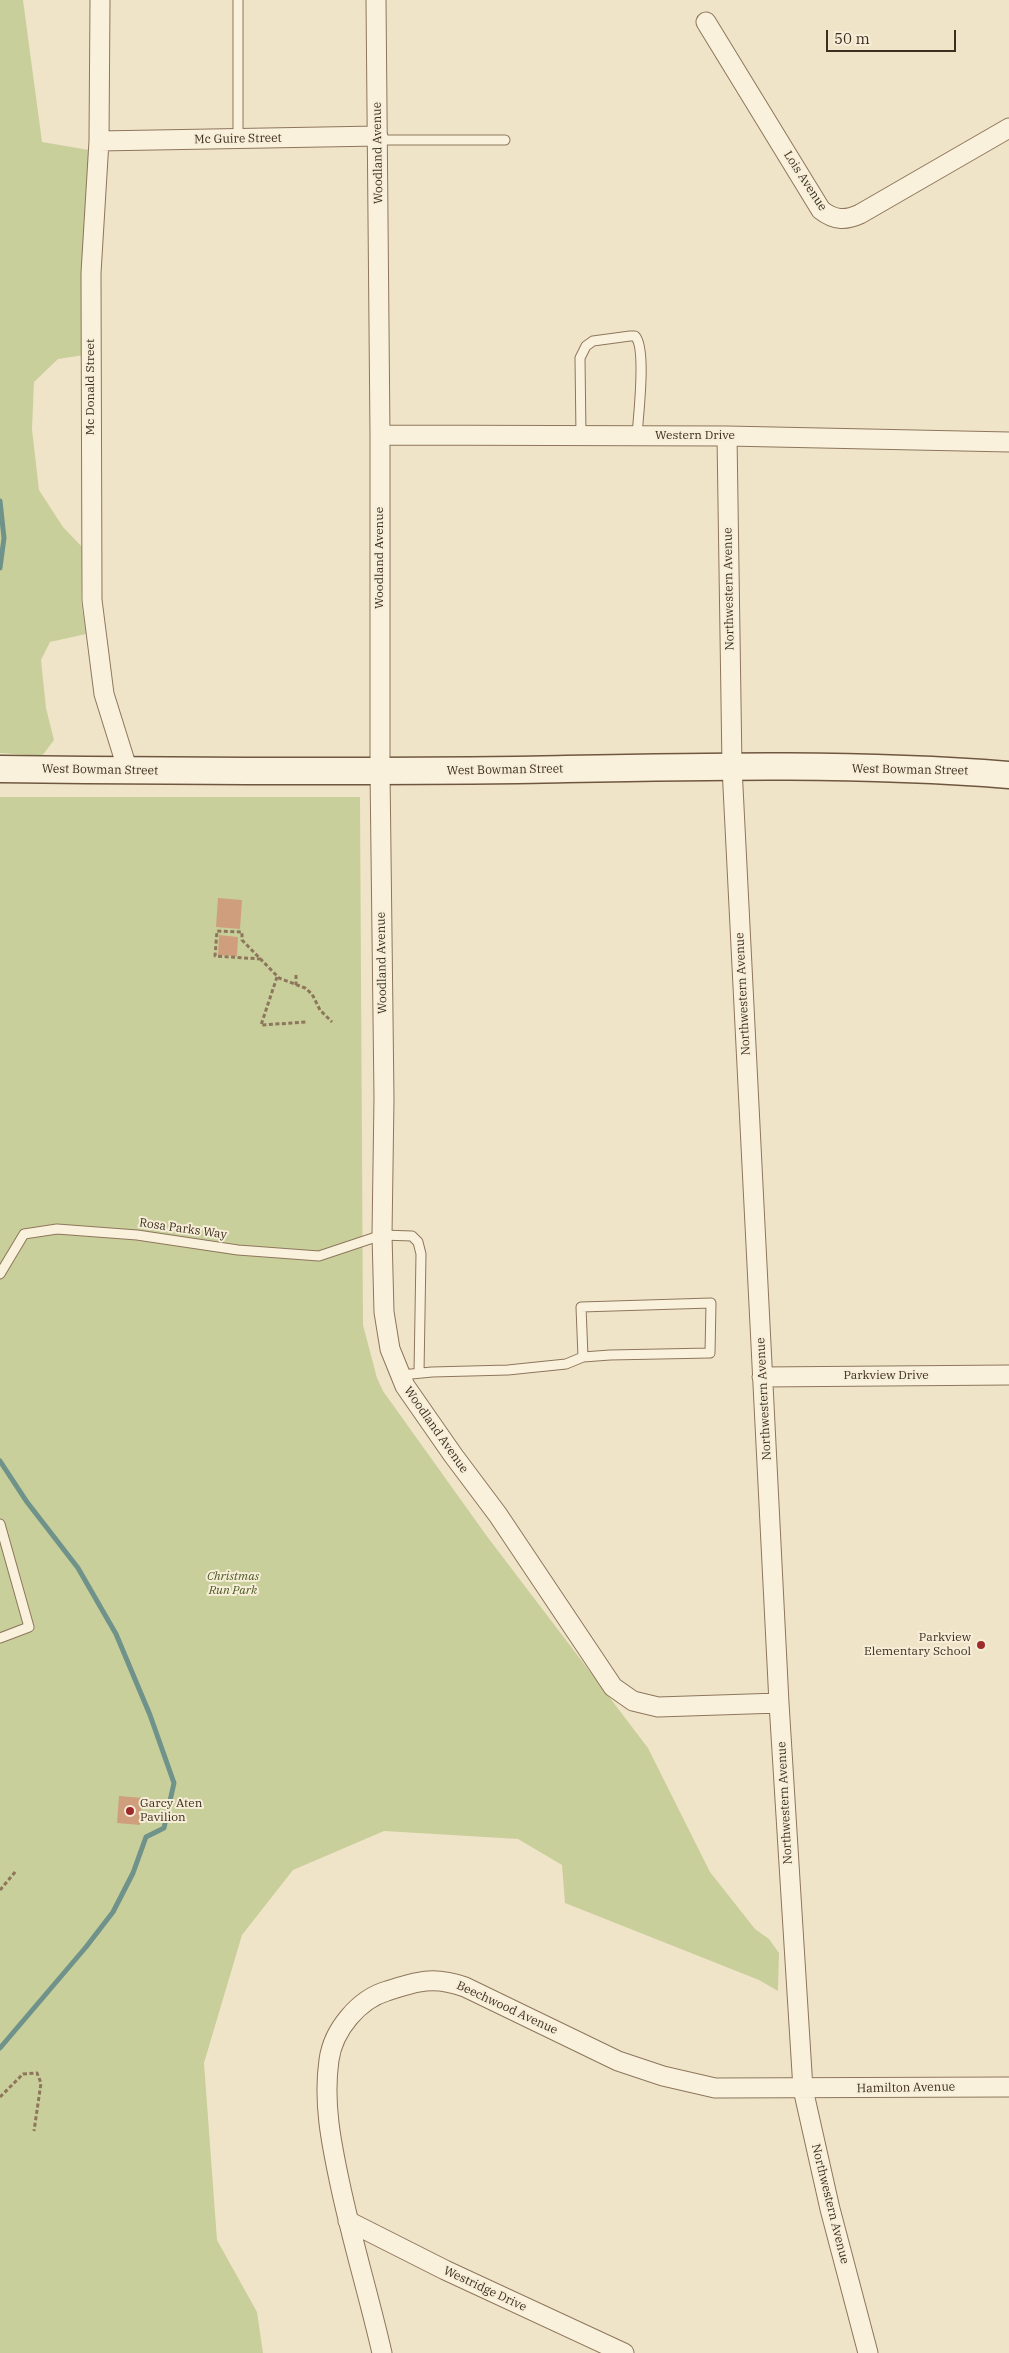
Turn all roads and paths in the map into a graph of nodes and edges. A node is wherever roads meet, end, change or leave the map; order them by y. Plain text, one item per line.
1 (100, 0) edge
2 (238, 0) edge
3 (376, 0) edge
4 (706, 22) dead end
5 (1009, 128) edge
6 (378, 138) junction
7 (238, 139) junction
8 (505, 140) dead end
9 (99, 141) junction
10 (380, 435) junction
11 (581, 436) junction
12 (638, 436) junction
13 (727, 436) junction
14 (1009, 442) edge
15 (732, 767) junction
16 (0, 769) edge
17 (128, 771) junction
18 (380, 771) junction
19 (1009, 775) edge
20 (260, 959) junction
21 (296, 975) dead end
22 (277, 977) junction
23 (296, 984) junction
24 (307, 1022) dead end
25 (332, 1022) dead end
26 (382, 1235) junction
27 (0, 1274) edge
28 (583, 1357) junction
29 (420, 1373) junction
30 (400, 1375) junction
31 (1009, 1375) edge
32 (762, 1377) junction
33 (0, 1524) edge
34 (0, 1638) edge
35 (779, 1703) junction
36 (16, 1871) dead end
37 (0, 1890) edge
38 (1009, 2087) edge
39 (802, 2089) junction
40 (0, 2097) edge
41 (34, 2131) dead end
42 (348, 2221) junction
43 (382, 2353) edge
44 (624, 2353) edge
45 (868, 2353) edge

1 - 9 street, Mc Donald Street
2 - 7 lane
3 - 6 street, Woodland Avenue
4 - 5 street, Lois Avenue
6 - 7 street, Mc Guire Street
6 - 8 lane
6 - 10 street, Woodland Avenue
7 - 9 street, Mc Guire Street
9 - 17 street, Mc Donald Street
10 - 11 street, Western Drive
10 - 18 street, Woodland Avenue
11 - 12 street, Western Drive
11 - 12 lane
12 - 13 street, Western Drive
13 - 14 street, Western Drive
13 - 15 street, Northwestern Avenue
15 - 18 street, West Bowman Street
15 - 19 street, West Bowman Street
15 - 32 street, Northwestern Avenue
16 - 17 street, West Bowman Street
17 - 18 street, West Bowman Street
18 - 26 street, Woodland Avenue
20 - 20 path
20 - 22 path
21 - 23 path
22 - 23 path
22 - 24 path
23 - 25 path
26 - 27 lane, Rosa Parks Way
26 - 29 lane
26 - 30 street, Woodland Avenue
28 - 28 lane
28 - 29 lane
29 - 30 lane
30 - 35 street, Woodland Avenue
31 - 32 street, Parkview Drive
32 - 35 street, Northwestern Avenue
33 - 34 lane
35 - 39 street, Northwestern Avenue
36 - 37 path
38 - 39 street, Hamilton Avenue
39 - 42 street, Beechwood Avenue
39 - 45 street, Northwestern Avenue
40 - 41 path
42 - 43 street, Beechwood Avenue
42 - 44 street, Westridge Drive

